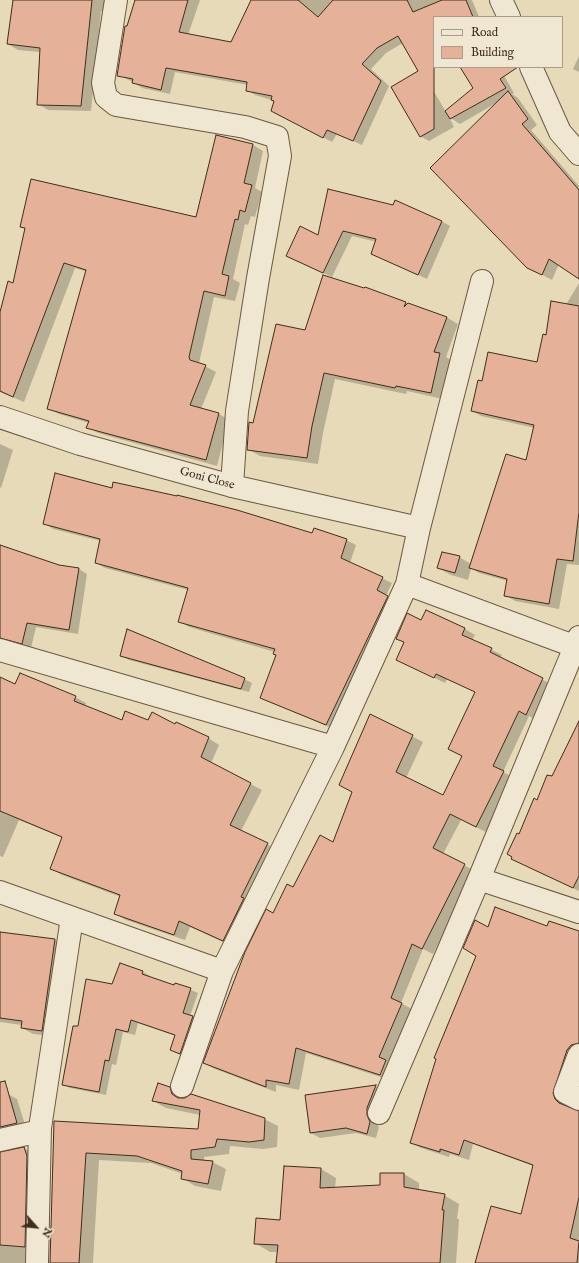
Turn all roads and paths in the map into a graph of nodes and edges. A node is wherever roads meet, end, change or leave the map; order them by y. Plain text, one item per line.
1 (116, 0) edge
2 (501, 0) edge
3 (509, 16) edge
4 (531, 68) edge
5 (579, 154) edge
6 (482, 281) dead end
7 (0, 417) edge
8 (232, 486) junction
9 (418, 528) junction
10 (406, 584) junction
11 (578, 644) edge
12 (0, 650) edge
13 (333, 747) junction
14 (479, 878) junction
15 (0, 892) edge
16 (579, 912) edge
17 (72, 918) junction
18 (222, 970) junction
19 (579, 1055) edge
20 (182, 1086) dead end
21 (579, 1098) edge
22 (379, 1113) dead end
23 (40, 1131) junction
24 (0, 1140) edge
25 (37, 1263) edge

1 - 8 street
2 - 3 street
4 - 5 street
6 - 9 street
7 - 8 street, Goni Close
8 - 9 street, Goni Close
9 - 10 street
10 - 11 street
10 - 13 street
11 - 14 street
12 - 13 street
13 - 18 street
14 - 16 street
14 - 22 street
15 - 17 street
17 - 18 street
17 - 23 street
18 - 20 street
19 - 21 street
23 - 24 street
23 - 25 street

